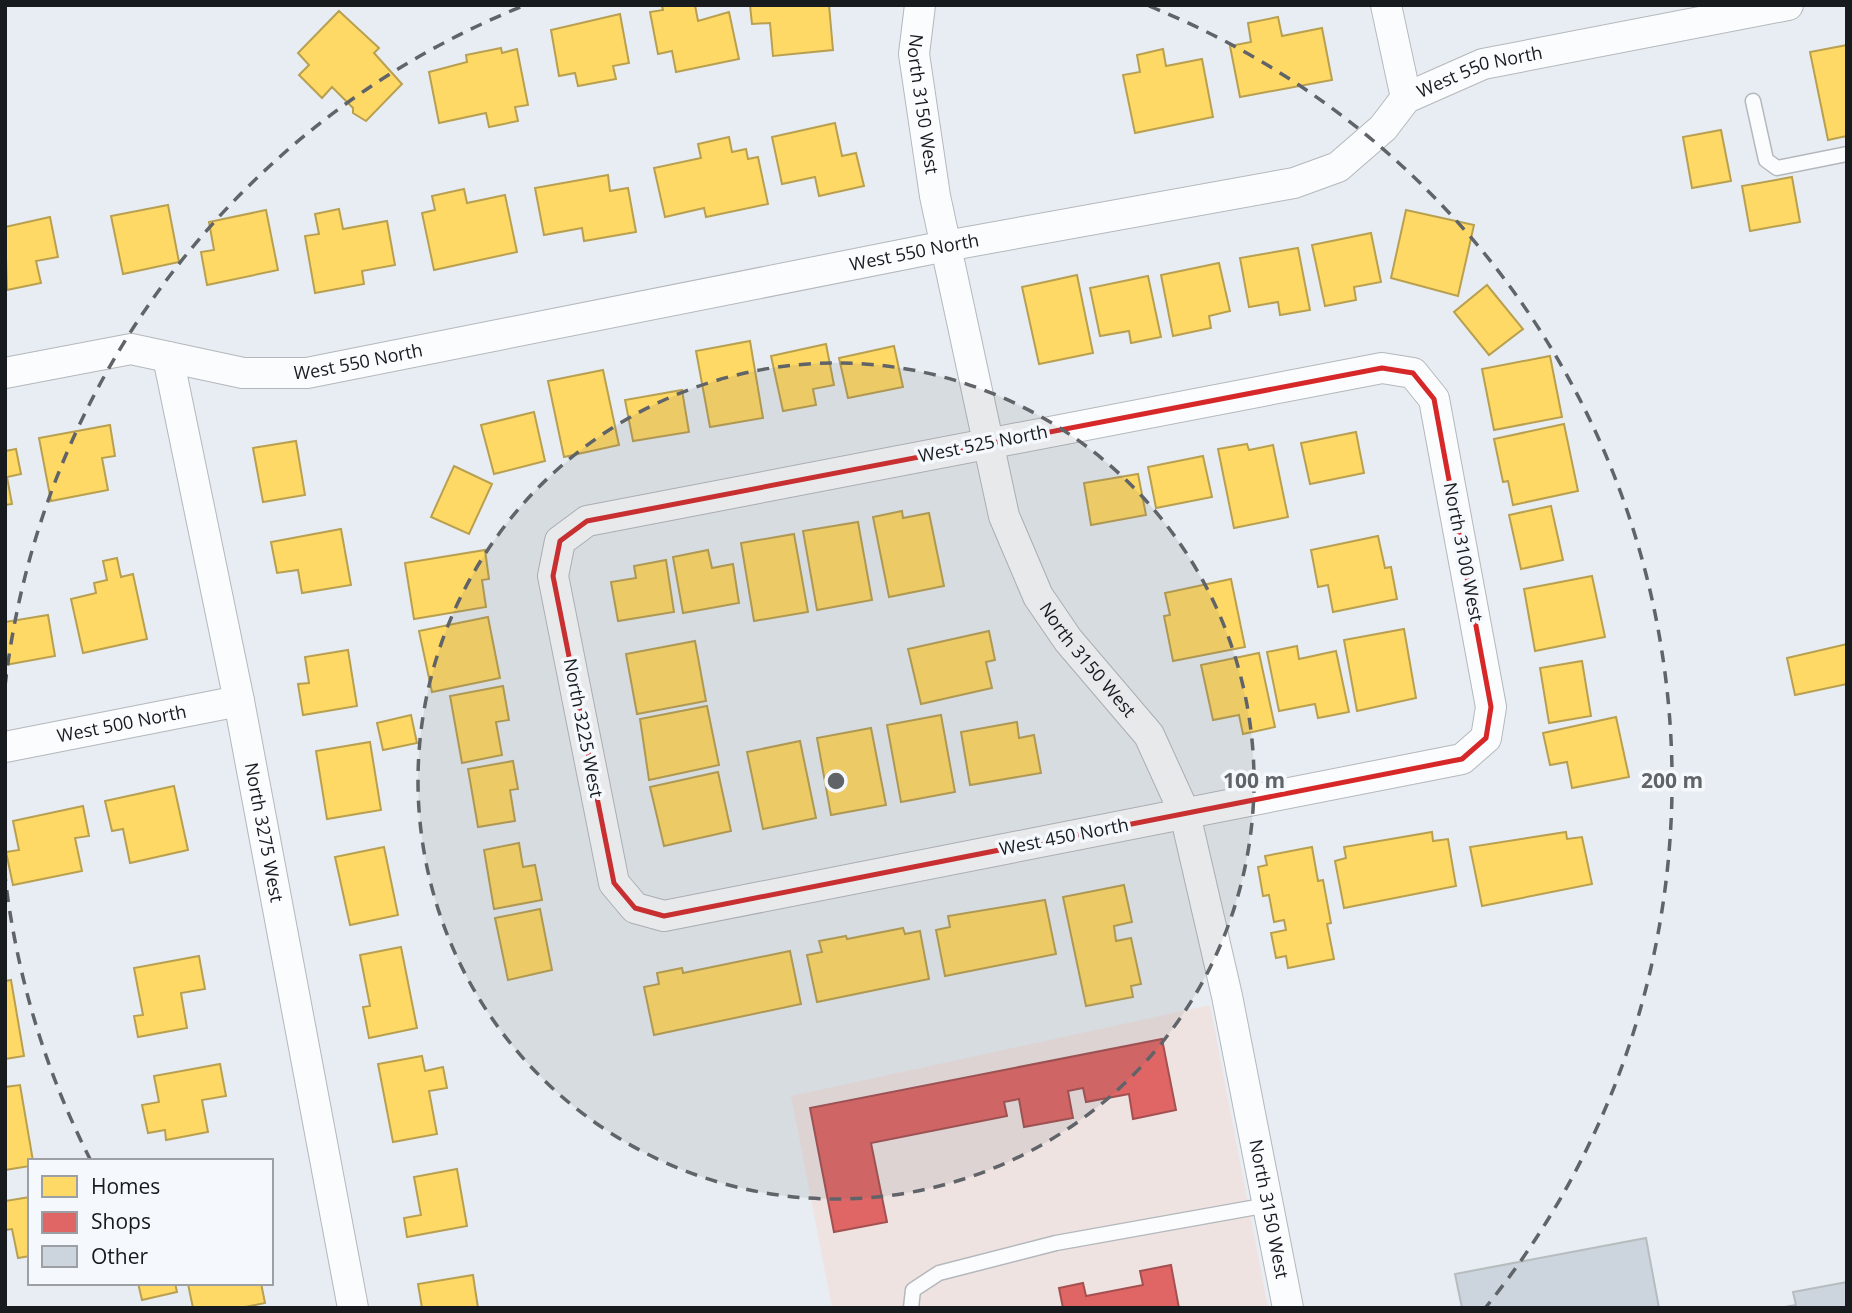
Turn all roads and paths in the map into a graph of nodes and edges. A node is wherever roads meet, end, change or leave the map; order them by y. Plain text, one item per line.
1 (920, 5) edge
2 (1386, 5) edge
3 (1788, 5) edge
4 (1747, 10) edge
5 (1405, 98) junction
6 (1754, 101) dead end
7 (1847, 154) edge
8 (946, 246) junction
9 (168, 356) junction
10 (5, 373) edge
11 (1413, 373) joint
12 (990, 443) junction
13 (560, 541) joint
14 (239, 701) junction
15 (1486, 738) joint
16 (5, 747) edge
17 (1185, 814) junction
18 (635, 908) joint
19 (1268, 1205) junction
20 (353, 1308) edge
21 (911, 1308) edge
22 (1288, 1308) edge

1 - 8 street, North 3150 West
2 - 5 street
3 - 4 street, West 550 North
4 - 5 street, West 550 North
5 - 8 street, West 550 North
6 - 7 lane
8 - 9 street, West 550 North
8 - 12 street, North 3150 West
9 - 10 street, West 550 North
9 - 14 street, North 3275 West
11 - 12 street, West 525 North
11 - 15 street, North 3100 West
12 - 13 street, West 525 North
12 - 17 street, North 3150 West
13 - 18 street, North 3225 West
14 - 16 street, West 500 North
14 - 20 street, North 3275 West
15 - 17 street, West 450 North
17 - 18 street, West 450 North
17 - 19 street, North 3150 West
19 - 21 lane
19 - 22 street, North 3150 West

